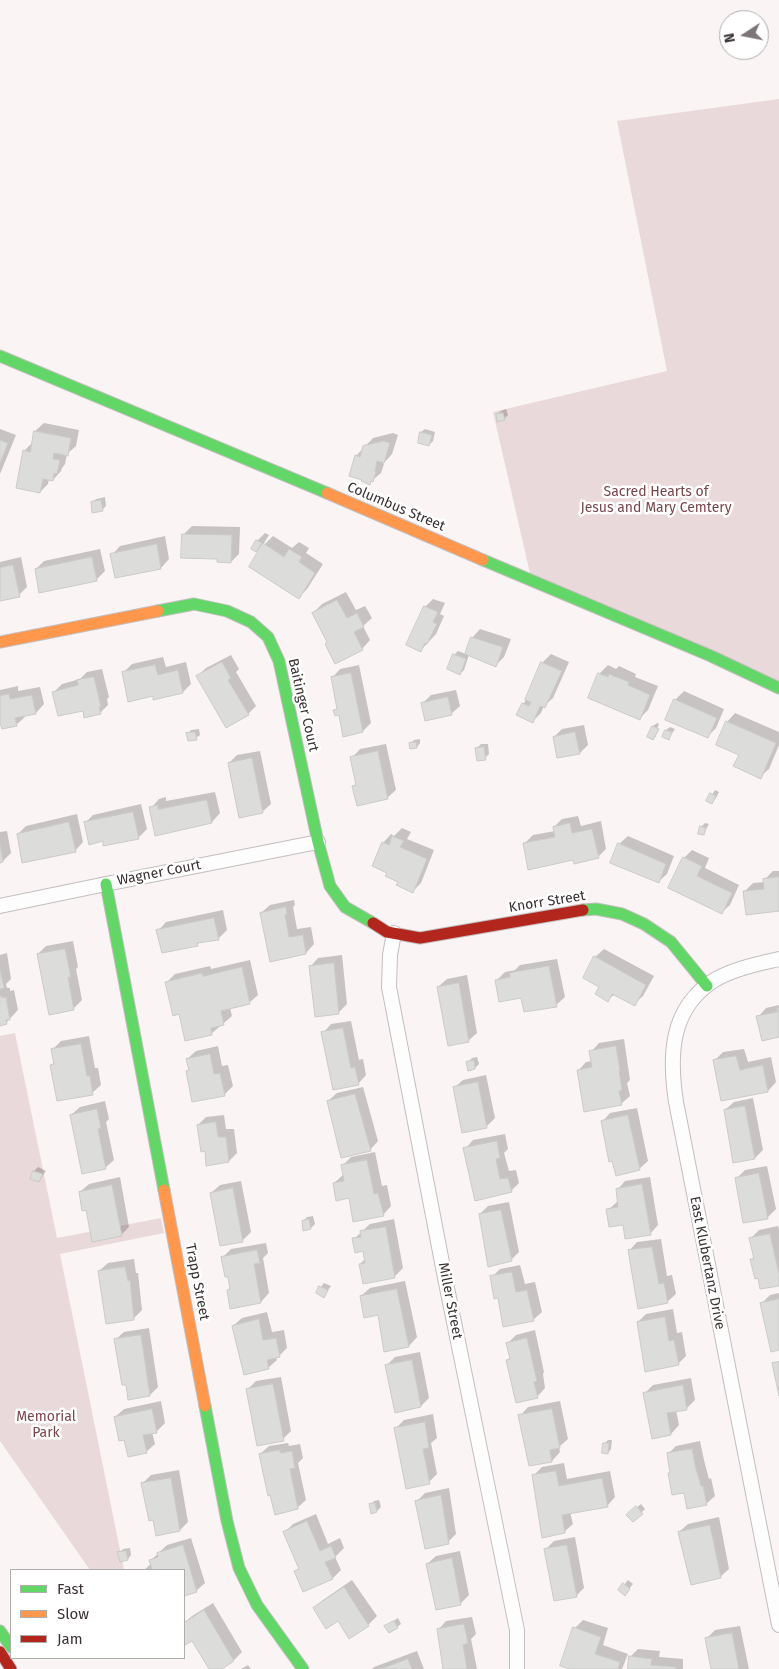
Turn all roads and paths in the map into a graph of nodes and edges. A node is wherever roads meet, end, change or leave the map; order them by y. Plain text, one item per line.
1 (0, 356) edge
2 (0, 642) edge
3 (779, 688) edge
4 (318, 842) junction
5 (106, 884) junction
6 (0, 906) edge
7 (394, 933) junction
8 (779, 959) edge
9 (707, 986) junction
10 (779, 1625) edge
11 (0, 1631) edge
12 (10, 1646) edge
13 (0, 1652) edge
14 (11, 1669) edge
15 (303, 1669) edge
16 (517, 1669) edge

1 - 3 main road, Columbus Street
2 - 4 main road, Baitinger Court
4 - 5 street, Wagner Court
4 - 7 main road, Baitinger Court
5 - 6 street, Wagner Court
5 - 15 main road, Trapp Street
7 - 9 main road, Knorr Street
7 - 16 street, Miller Street
8 - 9 street, East Klubertanz Drive
9 - 10 street, East Klubertanz Drive
11 - 12 main road
13 - 14 main road

